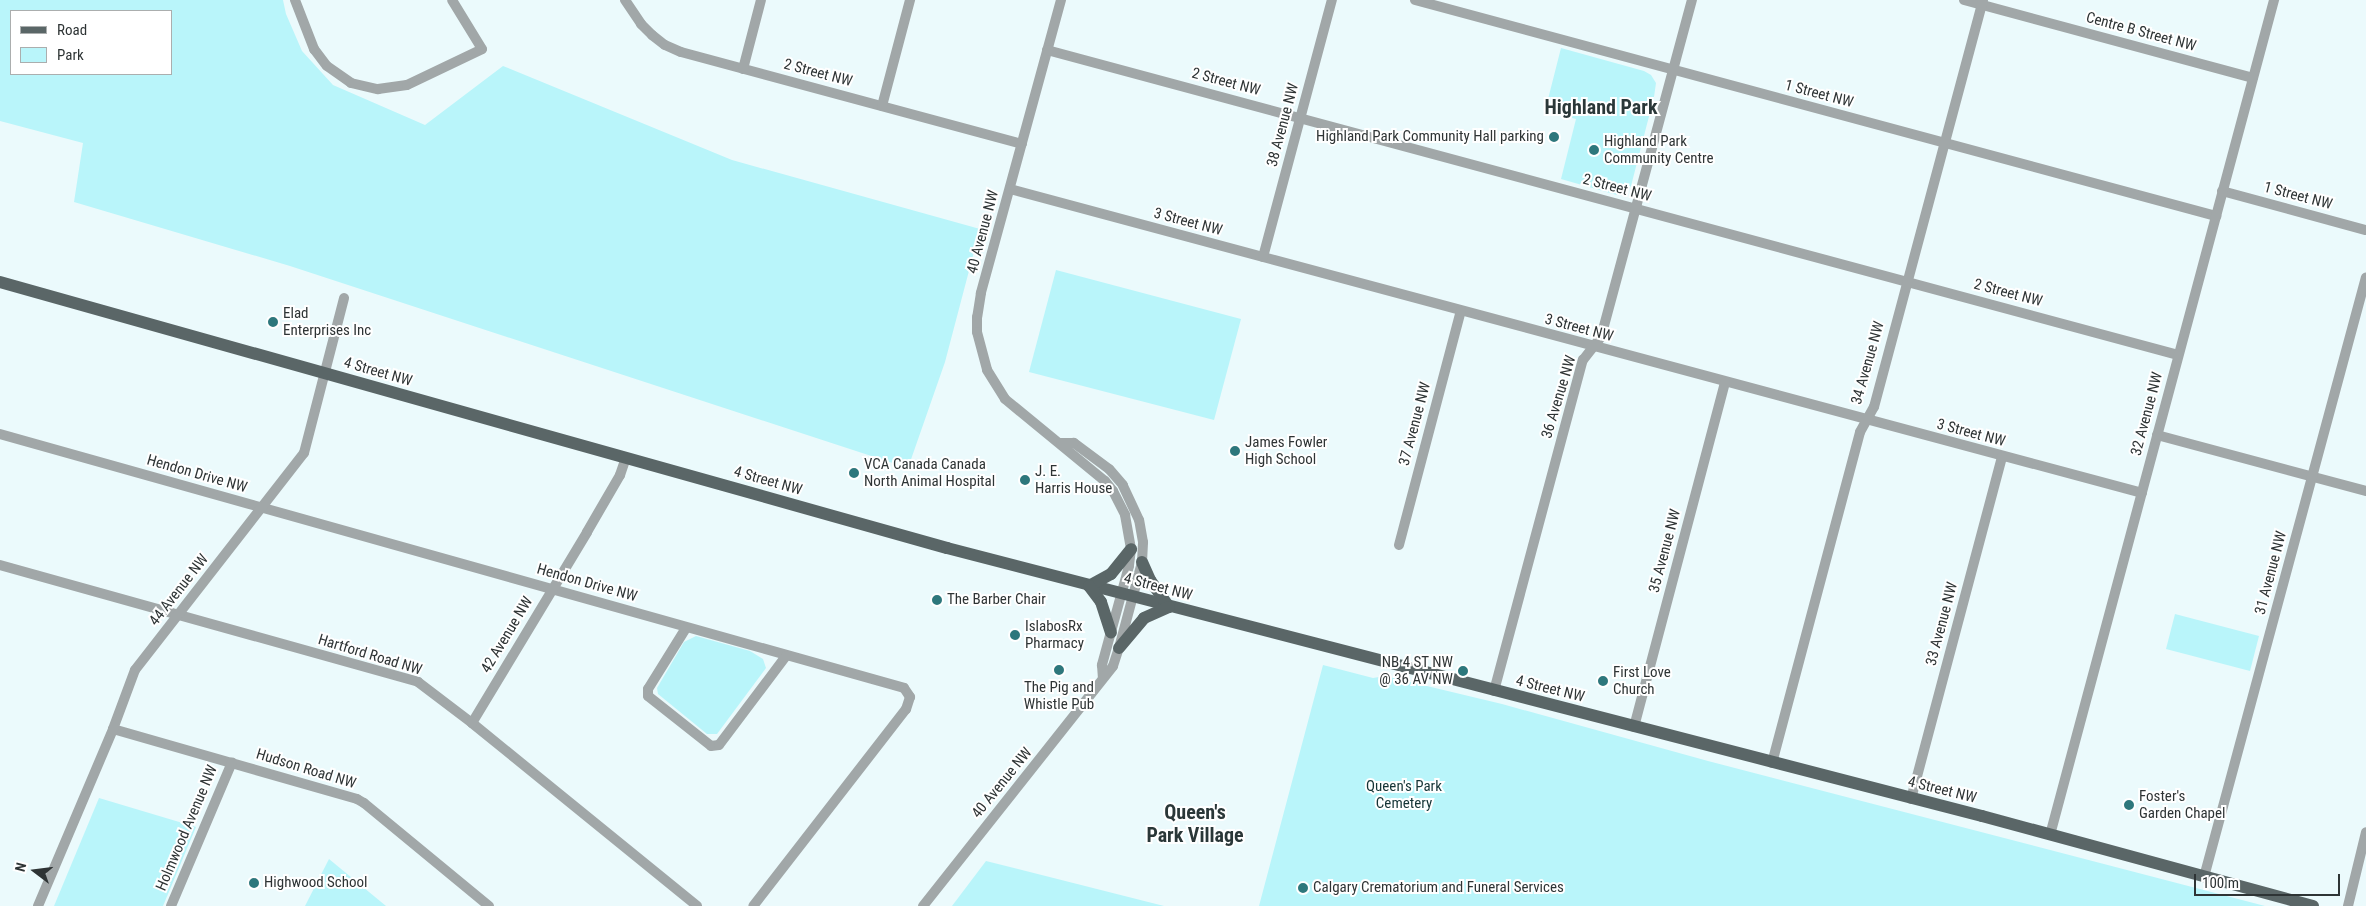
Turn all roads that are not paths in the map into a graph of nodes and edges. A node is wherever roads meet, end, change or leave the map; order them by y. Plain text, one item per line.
1 (295, 0) edge
2 (452, 0) edge
3 (625, 0) edge
4 (761, 0) edge
5 (910, 0) edge
6 (1061, 0) edge
7 (1332, 0) edge
8 (1415, 0) edge
9 (1692, 0) edge
10 (1964, 0) edge
11 (2274, 0) edge
12 (1982, 2) edge
13 (1047, 50) junction
14 (743, 69) junction
15 (1672, 71) junction
16 (2252, 78) junction
17 (882, 106) junction
18 (1301, 117) junction
19 (1022, 144) junction
20 (1944, 144) junction
21 (1010, 189) junction
22 (2222, 192) junction
23 (1635, 208) junction
24 (2216, 216) junction
25 (2366, 230) edge
26 (1263, 257) junction
27 (2366, 277) edge
28 (0, 282) edge
29 (1907, 282) junction
30 (344, 298) dead end
31 (1461, 311) junction
32 (1593, 347) junction
33 (2178, 354) junction
34 (324, 374) junction
35 (1725, 383) junction
36 (1866, 420) junction
37 (0, 434) edge
38 (2157, 435) junction
39 (1061, 443) junction
40 (2002, 457) junction
41 (626, 458) junction
42 (2313, 476) junction
43 (2366, 490) edge
44 (2142, 493) junction
45 (260, 507) junction
46 (1399, 545) dead end
47 (1131, 549) junction
48 (1142, 562) junction
49 (0, 565) edge
50 (1089, 586) junction
51 (553, 589) junction
52 (1127, 596) junction
53 (1169, 607) junction
54 (179, 616) junction
55 (686, 628) junction
56 (1111, 632) junction
57 (1119, 648) junction
58 (786, 656) junction
59 (1103, 678) junction
60 (1494, 691) junction
61 (472, 723) junction
62 (1634, 727) junction
63 (112, 729) junction
64 (232, 762) junction
65 (1772, 763) junction
66 (1911, 799) junction
67 (2366, 832) edge
68 (2050, 835) junction
69 (2204, 877) junction
70 (38, 906) edge
71 (171, 906) edge
72 (489, 906) edge
73 (697, 906) edge
74 (753, 906) edge
75 (923, 906) edge
76 (2313, 906) edge
77 (2348, 906) edge

1 - 2 street
3 - 14 street, 2 Street NW
4 - 14 street
5 - 17 street
6 - 13 street, 40 Avenue NW
7 - 18 street, 38 Avenue NW
8 - 15 street, 1 Street NW
9 - 15 street, 36 Avenue NW
10 - 12 street, Centre B Street NW
11 - 16 street, 32 Avenue NW
12 - 16 street, Centre B Street NW
12 - 20 street, 34 Avenue NW
13 - 18 street, 2 Street NW
13 - 19 street, 40 Avenue NW
14 - 17 street, 2 Street NW
15 - 20 street, 1 Street NW
15 - 23 street, 36 Avenue NW
16 - 22 street, 32 Avenue NW
17 - 19 street, 2 Street NW
18 - 23 street, 2 Street NW
18 - 26 street, 38 Avenue NW
19 - 21 street, 40 Avenue NW
20 - 24 street, 1 Street NW
20 - 29 street, 34 Avenue NW
21 - 26 street, 3 Street NW
21 - 39 street, 40 Avenue NW
22 - 24 street, 32 Avenue NW
22 - 25 street, 1 Street NW
23 - 29 street, 2 Street NW
23 - 32 street, 36 Avenue NW
24 - 33 street, 32 Avenue NW
26 - 31 street, 3 Street NW
27 - 42 street, 31 Avenue NW
28 - 34 main road, 4 Street NW
29 - 33 street, 2 Street NW
29 - 36 street, 34 Avenue NW
30 - 34 street, 44 Avenue NW
31 - 32 street, 3 Street NW
31 - 46 street, 37 Avenue NW
32 - 35 street, 3 Street NW
32 - 60 street, 36 Avenue NW
33 - 38 street, 32 Avenue NW
34 - 41 main road, 4 Street NW
34 - 45 street, 44 Avenue NW
35 - 36 street, 3 Street NW
35 - 62 street, 35 Avenue NW
36 - 40 street, 3 Street NW
36 - 65 street, 34 Avenue NW
37 - 45 street, Hendon Drive NW
38 - 42 street
38 - 44 street, 32 Avenue NW
39 - 47 street, 40 Avenue NW
39 - 48 street, 40 Avenue NW
40 - 44 street, 3 Street NW
40 - 66 street, 33 Avenue NW
41 - 50 main road, 4 Street NW
41 - 51 street, 42 Avenue NW
42 - 43 street
42 - 69 street, 31 Avenue NW
44 - 68 street, 32 Avenue NW
45 - 51 street, Hendon Drive NW
45 - 54 street, 44 Avenue NW
47 - 50 main road
47 - 52 street, 40 Avenue NW
48 - 52 street, 40 Avenue NW
48 - 53 main road
49 - 54 street, Hartford Road NW
50 - 52 main road, 4 Street NW
50 - 56 main road
51 - 55 street, Hendon Drive NW
51 - 61 street, 42 Avenue NW
52 - 53 main road, 4 Street NW
52 - 56 street, 40 Avenue NW
52 - 57 street, 40 Avenue NW
53 - 57 main road
53 - 60 main road, 4 Street NW
54 - 61 street, Hartford Road NW
54 - 63 street, 44 Avenue NW
55 - 58 street, Hendon Drive NW
55 - 58 street
56 - 59 street, 40 Avenue NW
57 - 59 street, 40 Avenue NW
58 - 74 street, Hendon Drive NW
59 - 75 street, 40 Avenue NW
60 - 62 main road, 4 Street NW
61 - 73 street, Hartford Road NW
62 - 65 main road, 4 Street NW
63 - 64 street, Hudson Road NW
63 - 70 street, 44 Avenue NW
64 - 71 street, Holmwood Avenue NW
64 - 72 street, Hudson Road NW
65 - 66 main road, 4 Street NW
66 - 68 main road, 4 Street NW
67 - 77 street
68 - 69 main road, 4 Street NW
69 - 76 main road, 4 Street NW

